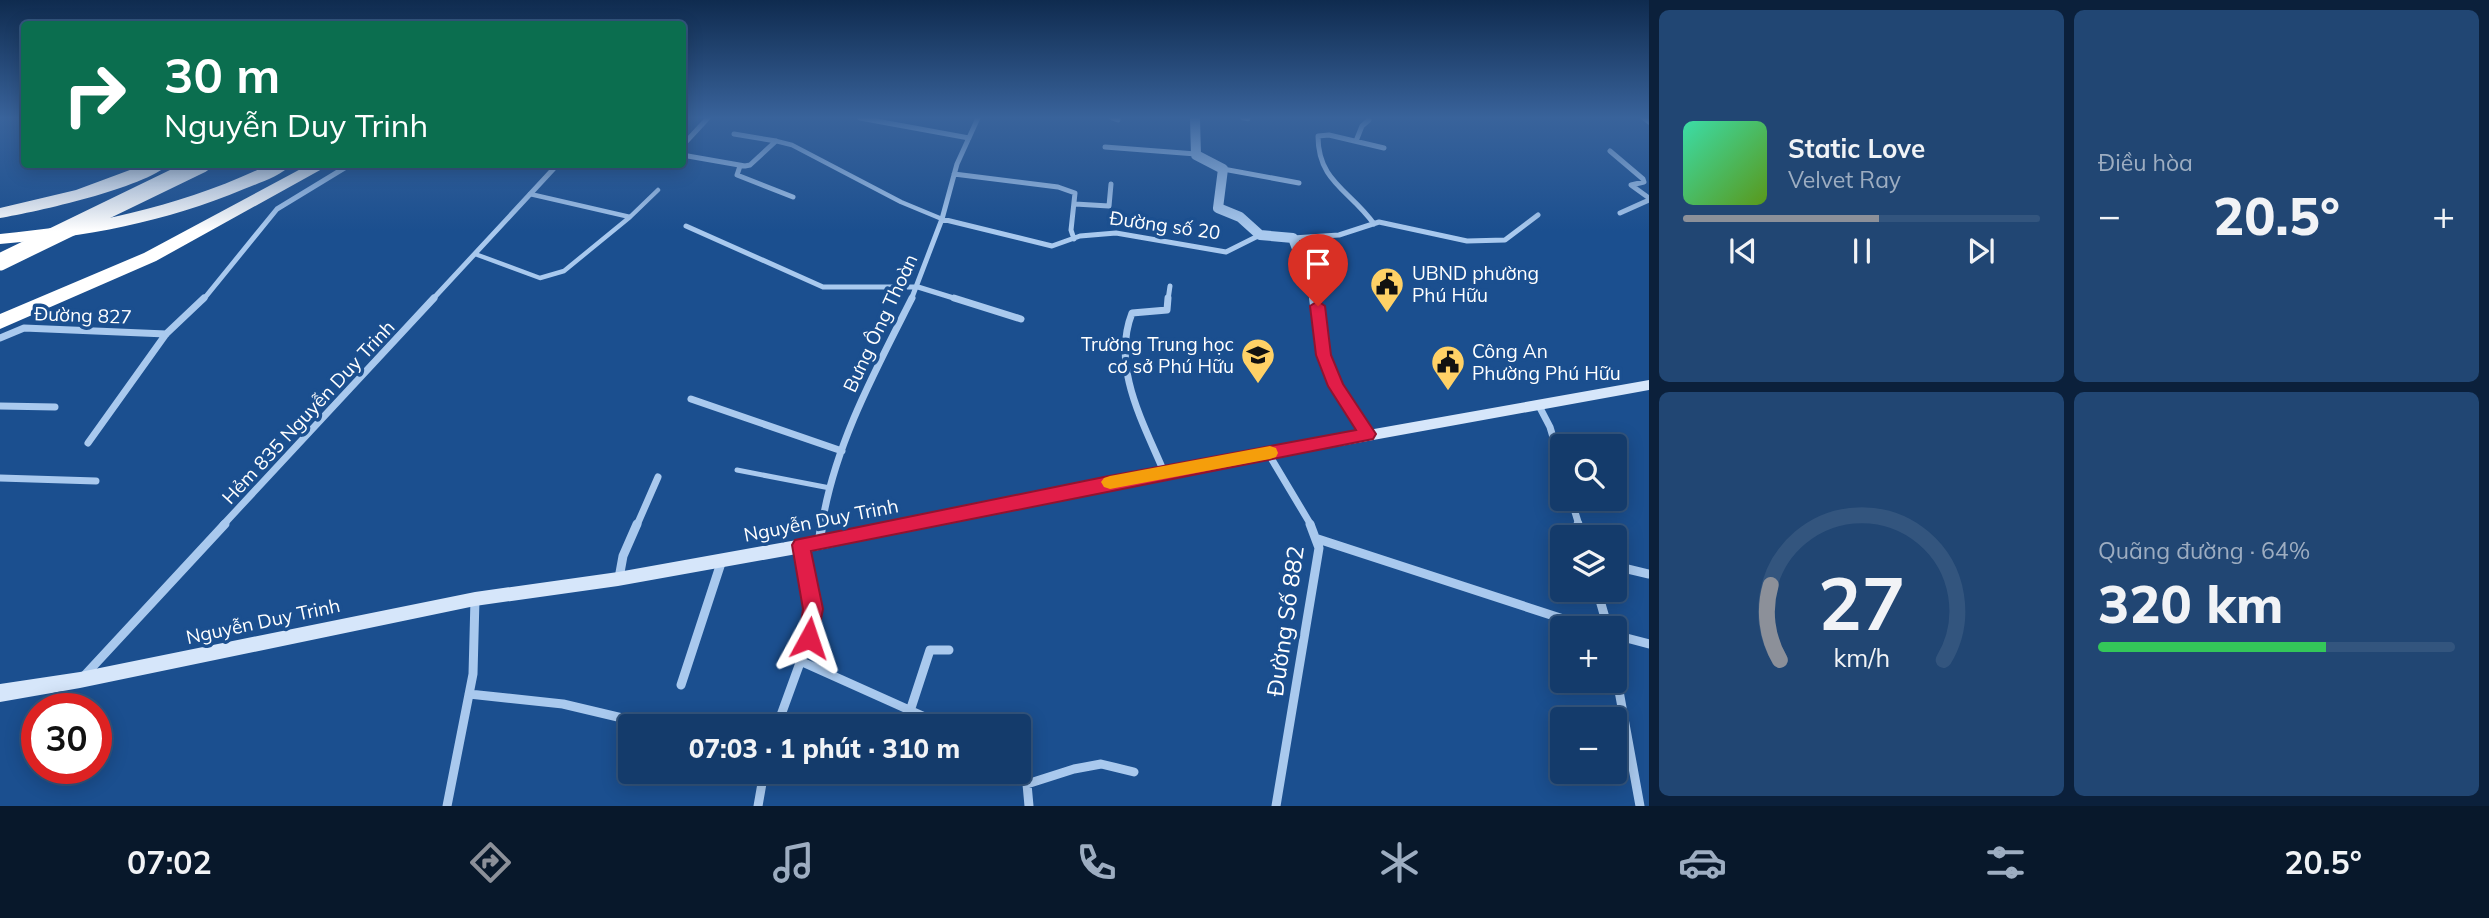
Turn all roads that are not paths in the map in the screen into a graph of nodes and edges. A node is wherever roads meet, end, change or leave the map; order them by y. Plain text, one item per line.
1 (686, 156) edge
2 (760, 156) edge
3 (812, 156) edge
4 (962, 156) edge
5 (1198, 156) edge
6 (1318, 156) edge
7 (1615, 156) edge
8 (740, 166) junction
9 (152, 168) edge
10 (194, 168) edge
11 (252, 168) edge
12 (275, 168) edge
13 (316, 168) edge
14 (344, 168) edge
15 (554, 168) edge
16 (1223, 169) junction
17 (954, 174) junction
18 (1299, 183) dead end
19 (1111, 184) dead end
20 (658, 190) dead end
21 (530, 194) junction
22 (793, 197) dead end
23 (1649, 199) edge
24 (1075, 204) junction
25 (0, 213) edge
26 (1620, 213) dead end
27 (1538, 215) dead end
28 (630, 217) junction
29 (942, 219) junction
30 (1374, 224) junction
31 (686, 226) dead end
32 (92, 230) junction
33 (1260, 236) junction
34 (1293, 238) junction
35 (0, 239) edge
36 (1074, 239) junction
37 (475, 254) junction
38 (0, 262) edge
39 (1170, 286) dead end
40 (918, 287) junction
41 (1021, 319) dead end
42 (0, 322) edge
43 (166, 334) junction
44 (0, 338) edge
45 (1649, 385) edge
46 (691, 399) dead end
47 (1538, 404) junction
48 (0, 406) edge
49 (55, 408) dead end
50 (1368, 434) junction
51 (1552, 434) edge
52 (88, 443) dead end
53 (842, 451) junction
54 (1268, 453) junction
55 (737, 470) dead end
56 (1164, 472) junction
57 (658, 477) dead end
58 (1, 479) edge
59 (96, 481) dead end
60 (830, 488) junction
61 (1318, 539) junction
62 (819, 543) junction
63 (801, 545) junction
64 (722, 560) junction
65 (1627, 569) edge
66 (1649, 574) edge
67 (618, 579) junction
68 (475, 599) junction
69 (1554, 616) edge
70 (1627, 638) edge
71 (1649, 643) edge
72 (948, 650) dead end
73 (800, 661) junction
74 (80, 680) junction
75 (681, 685) dead end
76 (1619, 693) edge
77 (469, 694) junction
78 (4, 695) edge
79 (910, 711) junction
80 (781, 714) edge
81 (917, 714) edge
82 (618, 718) edge
83 (1134, 772) dead end
84 (1031, 783) edge
85 (762, 784) edge
86 (1027, 784) edge
87 (447, 806) edge
88 (758, 806) edge
89 (1029, 806) edge
90 (1276, 806) edge
91 (1640, 806) edge

1 - 8 street
2 - 8 street
3 - 29 lane
4 - 17 street, Bưng Ông Thoàn
5 - 16 street
6 - 30 street
7 - 23 street
8 - 22 street
9 - 25 highway
10 - 38 highway, bridge
11 - 32 highway
12 - 32 highway
13 - 42 highway
14 - 43 street
15 - 21 street, Hẻm 835 Nguyễn Duy Trinh
16 - 18 street
16 - 33 street
17 - 24 street
17 - 29 street, Bưng Ông Thoàn
19 - 24 street
20 - 28 lane
21 - 28 lane
21 - 37 street, Hẻm 835 Nguyễn Duy Trinh
23 - 26 street
24 - 36 street
27 - 30 street, Đường số 20
28 - 37 lane
29 - 36 street, Đường số 20
29 - 40 street, Bưng Ông Thoàn
30 - 34 street, Đường số 20
31 - 40 street
32 - 35 highway
33 - 34 street, Đường số 20
33 - 36 street, Đường số 20
34 - 50 street
37 - 74 street, Hẻm 835 Nguyễn Duy Trinh
39 - 56 street
40 - 41 street
40 - 53 street, Bưng Ông Thoàn
43 - 44 street, Đường 827
43 - 52 street
45 - 47 main road, Nguyễn Duy Trinh
46 - 53 street
47 - 50 main road, Nguyễn Duy Trinh
47 - 51 street
48 - 49 street
50 - 54 main road, Nguyễn Duy Trinh
53 - 60 street, Bưng Ông Thoàn
54 - 56 main road, Nguyễn Duy Trinh
54 - 61 street, Đường Số 882
55 - 60 lane
56 - 62 main road, Nguyễn Duy Trinh
57 - 67 street
58 - 59 street
60 - 62 street, Bưng Ông Thoàn
61 - 69 street
61 - 90 street, Đường Số 882
62 - 63 main road, Nguyễn Duy Trinh
63 - 64 main road, Nguyễn Duy Trinh
63 - 73 street
64 - 67 main road, Nguyễn Duy Trinh
64 - 75 street
65 - 66 street
67 - 68 main road, Nguyễn Duy Trinh
68 - 74 main road, Nguyễn Duy Trinh
68 - 77 street
70 - 71 street
72 - 79 street
73 - 79 street
73 - 80 street
74 - 78 main road, Nguyễn Duy Trinh
76 - 91 street
77 - 82 street
77 - 87 street
79 - 81 street
83 - 84 street
85 - 88 street
86 - 89 street

